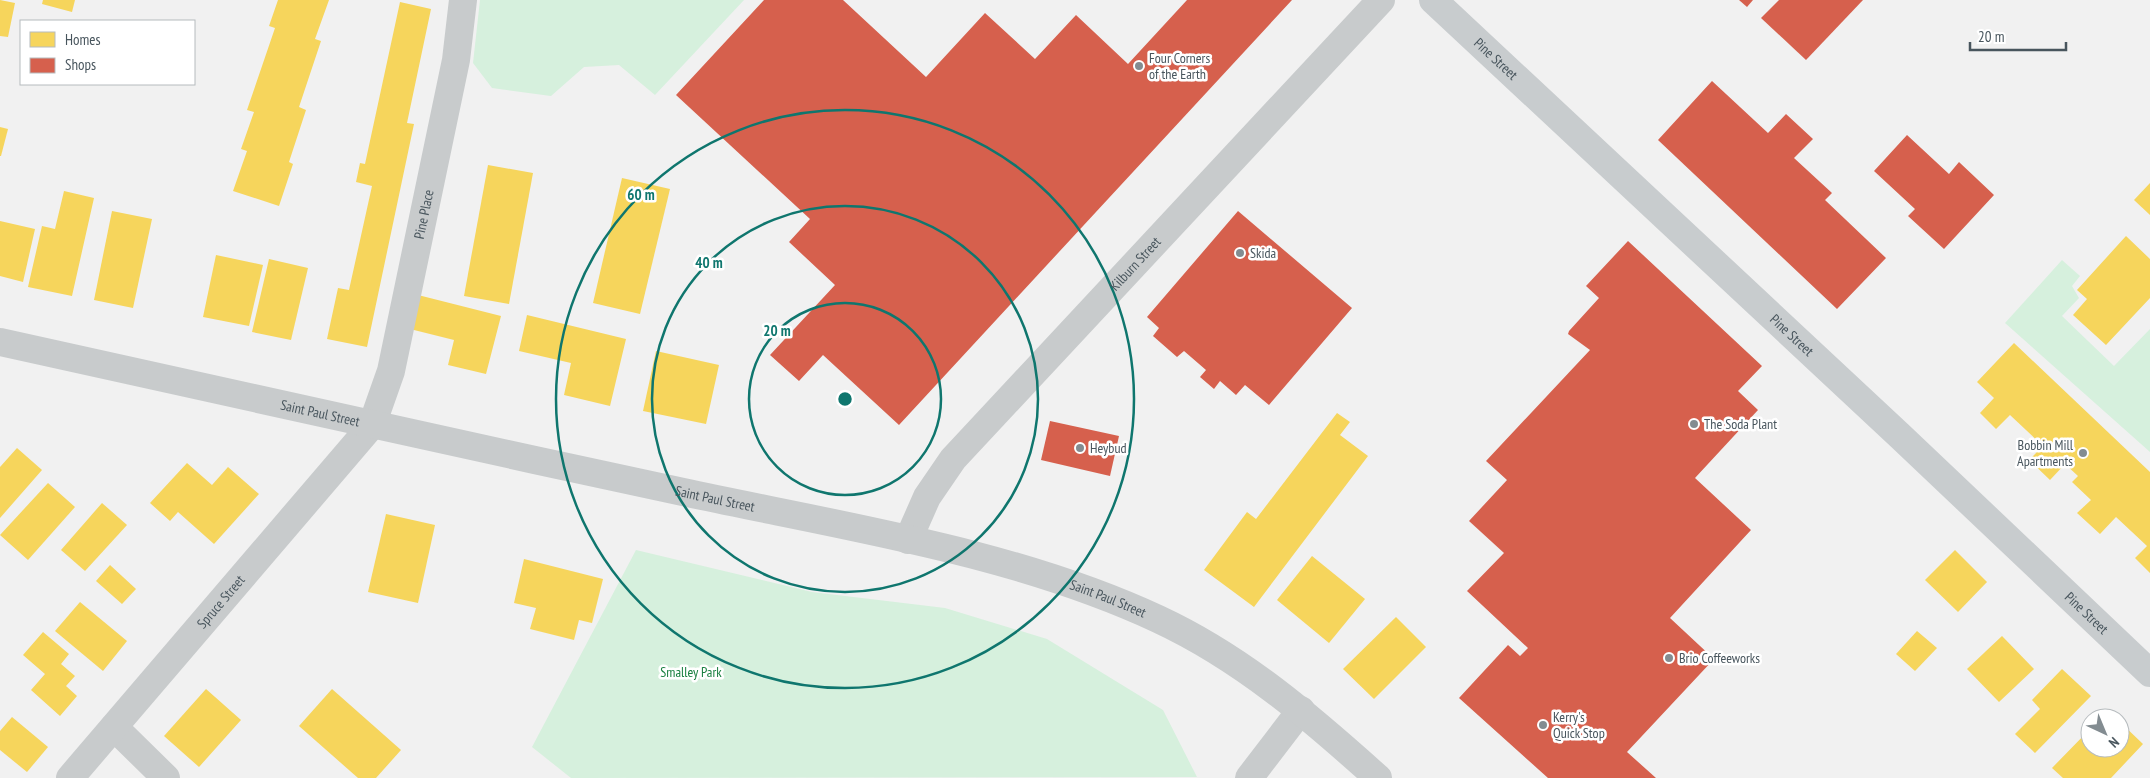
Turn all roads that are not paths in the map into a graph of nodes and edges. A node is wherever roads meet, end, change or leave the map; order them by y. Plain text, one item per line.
1 (463, 0) edge
2 (1381, 0) edge
3 (1433, 0) edge
4 (0, 342) edge
5 (372, 425) junction
6 (908, 540) junction
7 (2150, 674) edge
8 (1301, 710) junction
9 (114, 727) junction
10 (70, 778) edge
11 (166, 778) edge
12 (1249, 778) edge
13 (1378, 778) edge

1 - 5 street, Pine Place
2 - 6 street, Kilburn Street
3 - 7 main road, Pine Street
4 - 5 street, Saint Paul Street
5 - 6 street, Saint Paul Street
5 - 9 street, Spruce Street
6 - 8 street, Saint Paul Street
8 - 12 street
8 - 13 street, Saint Paul Street
9 - 10 street, Spruce Street
9 - 11 street

